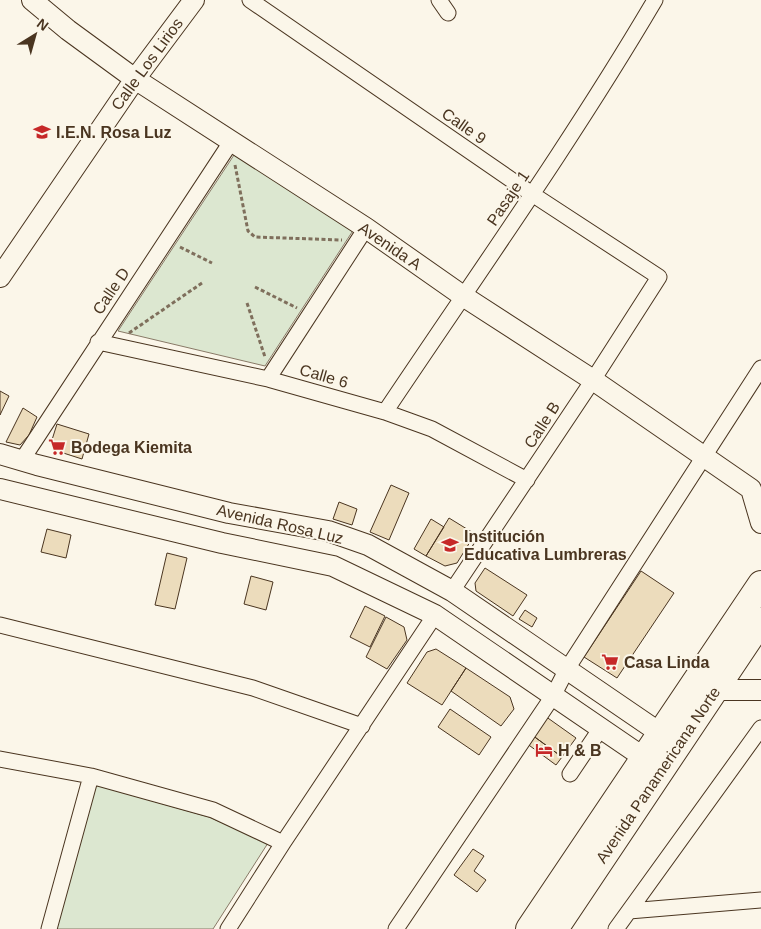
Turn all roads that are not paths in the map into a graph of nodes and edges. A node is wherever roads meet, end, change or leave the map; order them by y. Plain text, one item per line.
1 (32, 0) edge
2 (194, 0) edge
3 (250, 0) edge
4 (439, 0) edge
5 (655, 0) edge
6 (448, 13) dead end
7 (135, 80) junction
8 (231, 142) junction
9 (532, 194) junction
10 (362, 235) junction
11 (0, 277) edge
12 (659, 277) joint
13 (463, 296) junction
14 (105, 343) junction
15 (761, 368) edge
16 (269, 376) junction
17 (593, 380) junction
18 (385, 412) junction
19 (0, 454) edge
20 (703, 457) junction
21 (22, 460) junction
22 (527, 480) junction
23 (756, 486) edge
24 (0, 489) edge
25 (761, 522) edge
26 (761, 584) edge
27 (452, 591) junction
28 (435, 615) junction
29 (761, 621) edge
30 (0, 625) edge
31 (567, 669) junction
32 (714, 690) junction
33 (761, 690) edge
34 (553, 696) junction
35 (362, 726) junction
36 (601, 728) junction
37 (761, 728) edge
38 (660, 733) junction
39 (644, 757) junction
40 (0, 759) edge
41 (570, 774) dead end
42 (91, 776) junction
43 (283, 843) junction
44 (761, 900) edge
45 (629, 911) junction
46 (49, 929) edge
47 (228, 929) edge
48 (396, 929) edge
49 (529, 929) edge
50 (556, 929) edge
51 (616, 929) edge

1 - 7 street, Avenida A
2 - 7 street, Calle Los Lirios
3 - 9 street, Calle 9
4 - 6 street
5 - 9 street, Pasaje 1
7 - 8 street, Avenida A
7 - 11 street, Calle Los Lirios
8 - 10 street, Avenida A
8 - 14 street, Calle D
9 - 12 street, Calle 9
9 - 13 street, Pasaje 1
10 - 13 street, Avenida A
10 - 16 street
12 - 17 street, Calle B
13 - 17 street, Avenida A
13 - 18 street, Pasaje 1
14 - 16 street, Calle 6
14 - 21 street, Calle D
15 - 20 street
16 - 18 street, Calle 6
17 - 20 street, Avenida A
17 - 22 street, Calle B
18 - 22 street, Calle 6
19 - 21 street, Avenida Rosa Luz
20 - 23 street, Avenida A
20 - 31 street
21 - 27 street, Avenida Rosa Luz
22 - 27 street, Calle B
23 - 25 street, Avenida A
24 - 28 street, Avenida Rosa Luz
26 - 38 highway, Avenida Panamericana Norte
27 - 31 street, Avenida Rosa Luz
28 - 34 street, Avenida Rosa Luz
28 - 35 street
29 - 32 highway, Avenida Panamericana Norte
30 - 35 street
31 - 34 street
31 - 38 street, Avenida Rosa Luz
32 - 33 street
32 - 50 highway, Avenida Panamericana Norte
34 - 36 street, Avenida Rosa Luz
34 - 48 street
35 - 43 street
36 - 39 street, Avenida Rosa Luz
36 - 41 street
37 - 45 street
38 - 39 highway, Avenida Panamericana Norte
39 - 49 highway, Avenida Panamericana Norte
40 - 42 street
42 - 43 street
42 - 46 street
43 - 47 street
44 - 45 street
45 - 51 street

